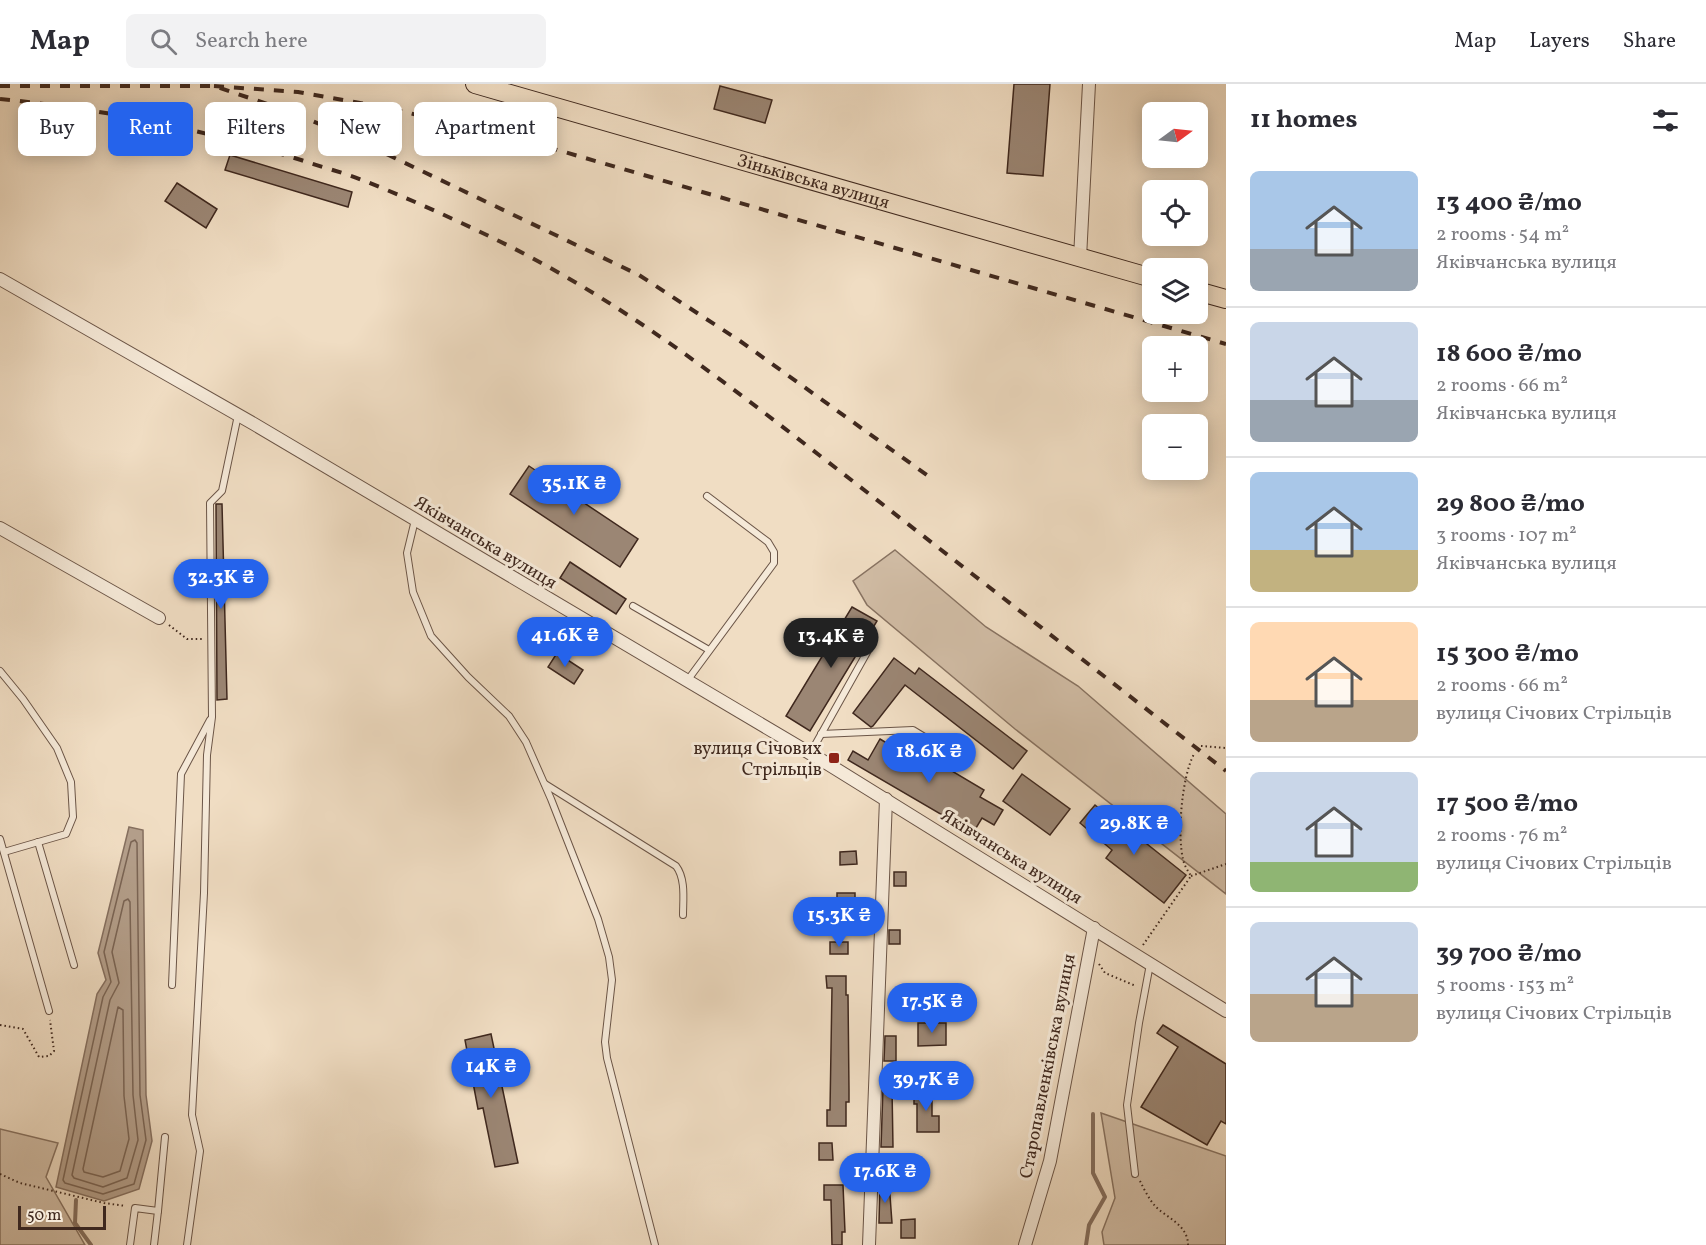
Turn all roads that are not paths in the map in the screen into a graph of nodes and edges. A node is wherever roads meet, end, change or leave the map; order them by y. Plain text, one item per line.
1 (475, 84) edge
2 (1089, 84) edge
3 (1080, 258) junction
4 (1142, 275) edge
5 (0, 279) edge
6 (1208, 294) edge
7 (1226, 299) edge
8 (238, 415) junction
9 (707, 496) dead end
10 (415, 520) junction
11 (0, 528) edge
12 (633, 606) dead end
13 (159, 618) road end
14 (870, 648) dead end
15 (710, 650) junction
16 (0, 670) edge
17 (687, 681) junction
18 (212, 717) junction
19 (821, 734) junction
20 (941, 747) dead end
21 (810, 754) junction
22 (544, 784) junction
23 (886, 799) junction
24 (0, 839) edge
25 (38, 842) junction
26 (4, 852) junction
27 (683, 915) dead end
28 (1094, 928) junction
29 (1150, 963) junction
30 (74, 965) dead end
31 (172, 985) dead end
32 (49, 1011) road end
33 (1226, 1011) edge
34 (165, 1137) dead end
35 (1135, 1174) road end
36 (158, 1211) junction
37 (130, 1245) edge
38 (154, 1245) edge
39 (187, 1245) edge
40 (654, 1245) edge
41 (869, 1245) edge
42 (1025, 1245) edge

1 - 3 main road, Зіньківська вулиця
2 - 3 street
3 - 4 main road, Зіньківська вулиця
5 - 8 street, Яківчанська вулиця
6 - 7 main road
8 - 10 street, Яківчанська вулиця
8 - 18 lane
9 - 15 lane
10 - 17 street, Яківчанська вулиця
10 - 22 lane
11 - 13 street
12 - 15 lane
14 - 19 lane
15 - 17 lane
16 - 25 lane
17 - 21 street, Яківчанська вулиця
18 - 31 lane
18 - 39 lane
19 - 20 lane
19 - 21 lane
21 - 23 street, Яківчанська вулиця
22 - 27 lane
22 - 40 lane
23 - 28 street, Яківчанська вулиця
23 - 41 street
24 - 26 lane
25 - 26 lane
25 - 30 lane
26 - 32 lane
28 - 29 street, Яківчанська вулиця
28 - 42 street, Старопавленківська вулиця
29 - 33 street, Яківчанська вулиця
29 - 35 lane
34 - 36 lane
36 - 37 lane
36 - 38 lane

